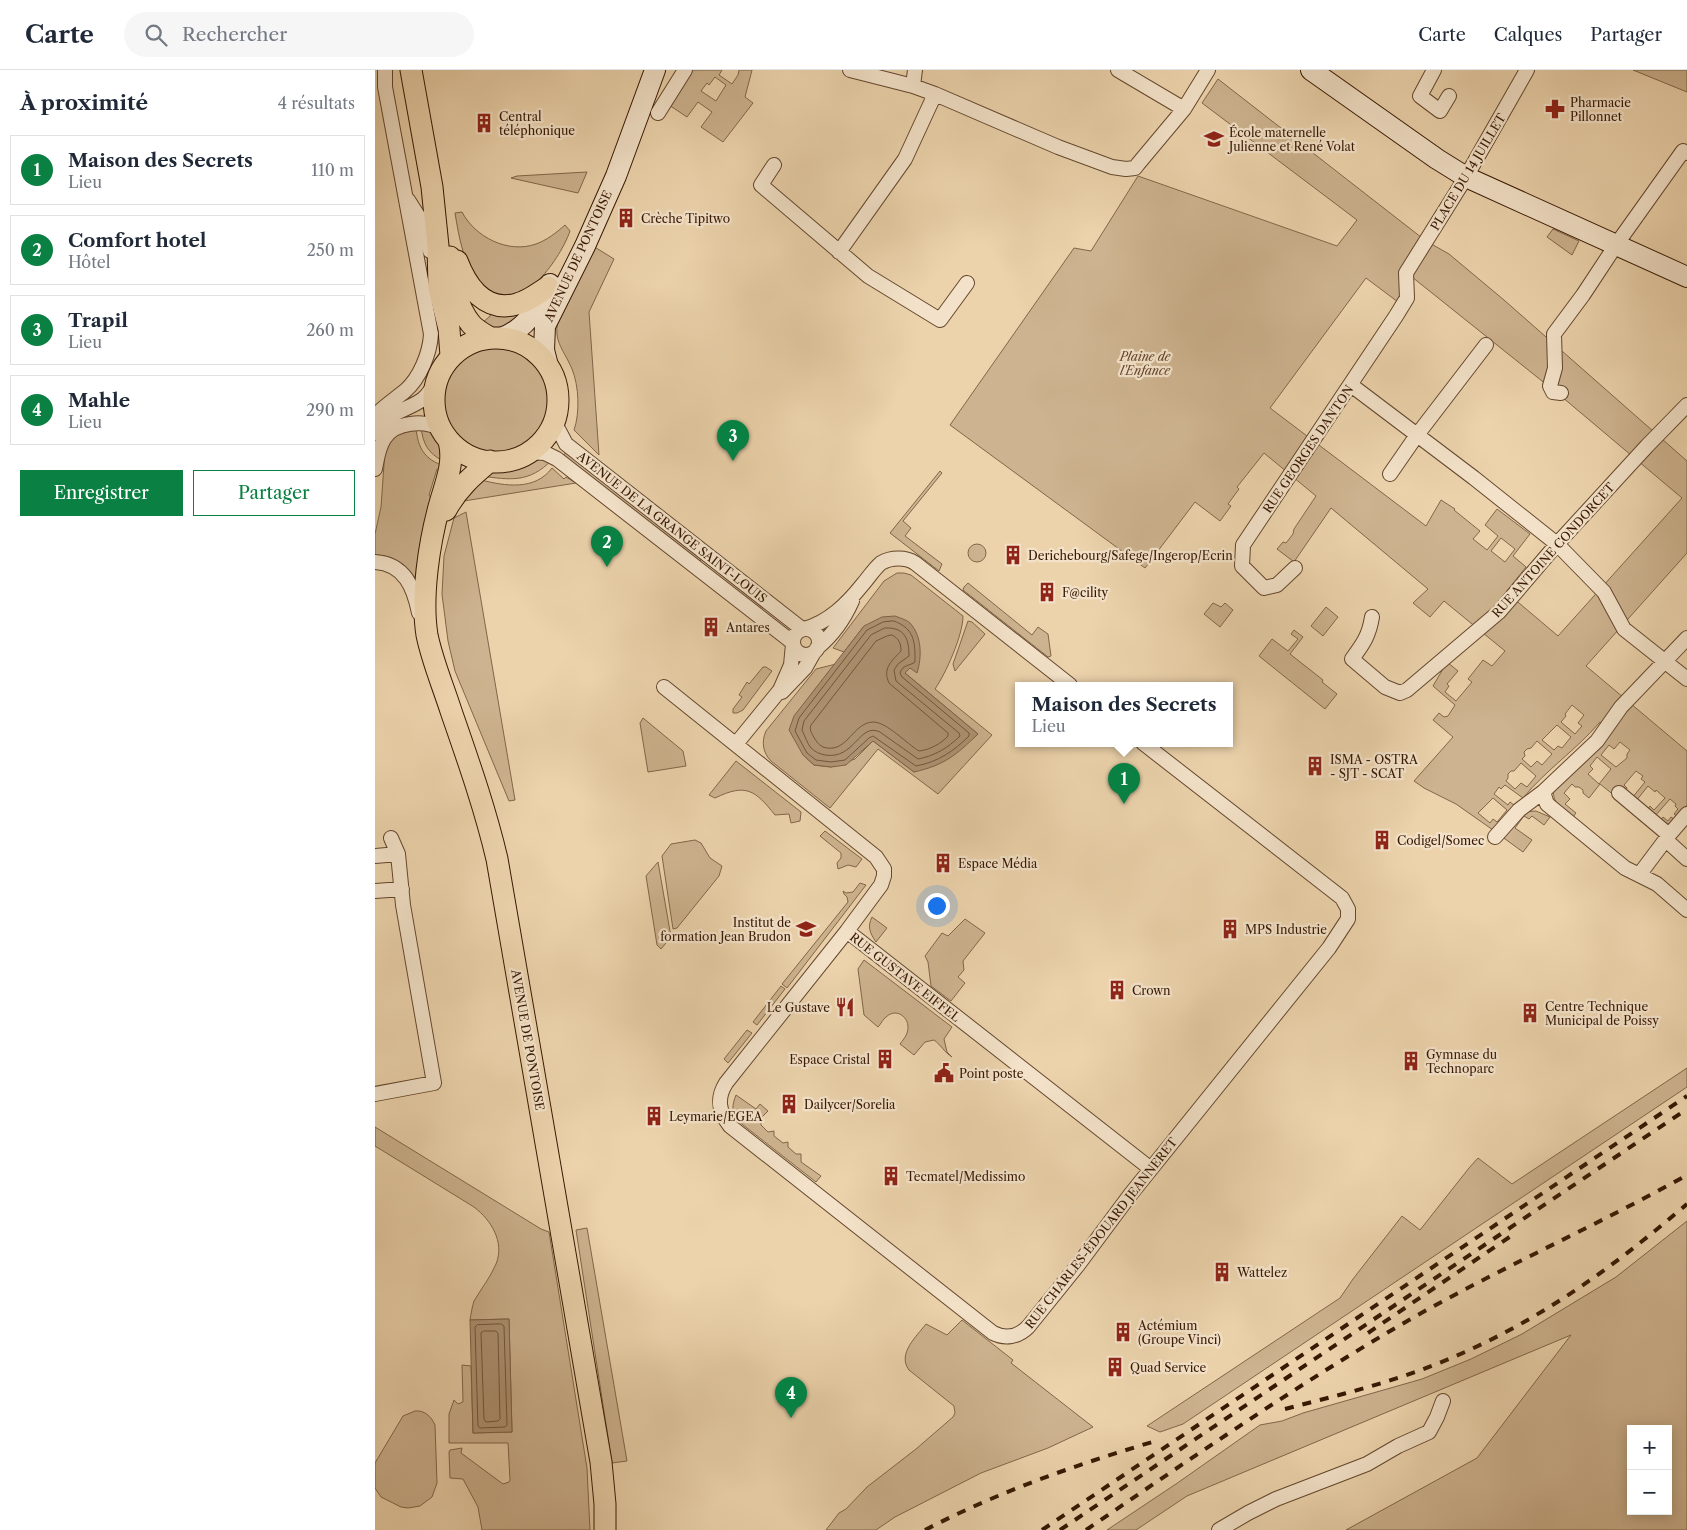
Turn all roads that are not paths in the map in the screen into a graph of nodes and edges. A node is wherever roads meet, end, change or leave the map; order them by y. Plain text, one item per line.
1 (385, 70) edge
2 (411, 70) edge
3 (642, 70) edge
4 (655, 70) edge
5 (685, 70) edge
6 (850, 70) edge
7 (915, 70) edge
8 (1208, 70) edge
9 (1311, 70) edge
10 (1434, 70) edge
11 (1527, 70) edge
12 (1124, 74) edge
13 (913, 86) junction
14 (935, 94) junction
15 (1449, 96) dead end
16 (1184, 109) junction
17 (658, 113) dead end
18 (1687, 153) edge
19 (621, 155) junction
20 (774, 165) dead end
21 (1466, 177) junction
22 (432, 187) junction
23 (405, 196) junction
24 (447, 239) junction
25 (1616, 245) junction
26 (839, 252) junction
27 (1406, 273) joint
28 (1687, 277) edge
29 (439, 279) junction
30 (967, 283) dead end
31 (548, 287) junction
32 (495, 338) junction
33 (1486, 345) dead end
34 (451, 356) junction
35 (548, 366) junction
36 (437, 380) junction
37 (1351, 385) junction
38 (1561, 393) dead end
39 (1687, 406) edge
40 (375, 416) edge
41 (555, 416) junction
42 (375, 433) edge
43 (445, 435) junction
44 (1417, 435) junction
45 (528, 452) junction
46 (490, 461) junction
47 (375, 469) edge
48 (1390, 474) dead end
49 (1557, 544) junction
50 (430, 557) junction
51 (375, 562) edge
52 (1295, 568) dead end
53 (856, 593) junction
54 (1372, 617) dead end
55 (803, 629) junction
56 (427, 635) junction
57 (1687, 638) edge
58 (792, 643) junction
59 (816, 650) junction
60 (1664, 660) junction
61 (1687, 678) edge
62 (1066, 682) edge
63 (664, 687) dead end
64 (772, 701) junction
65 (736, 744) junction
66 (1148, 747) edge
67 (1543, 792) junction
68 (1619, 793) dead end
69 (1687, 814) edge
70 (1667, 837) junction
71 (391, 838) dead end
72 (1495, 838) dead end
73 (398, 854) junction
74 (375, 856) edge
75 (1687, 859) edge
76 (1639, 875) junction
77 (401, 889) junction
78 (375, 892) edge
79 (1687, 910) edge
80 (847, 931) junction
81 (375, 1094) edge
82 (1151, 1169) junction
83 (1443, 1401) dead end
84 (605, 1530) edge
85 (1219, 1530) edge

1 - 23 street
2 - 22 main road
3 - 19 street
4 - 19 street, AVENUE DE PONTOISE
5 - 17 street
6 - 13 street
7 - 13 street
8 - 16 street
9 - 21 street
10 - 15 street
11 - 21 street, PLACE DU 14 JUILLET
12 - 16 street
13 - 14 street
14 - 16 street
14 - 26 street
18 - 25 street
19 - 31 street, AVENUE DE PONTOISE
19 - 35 street, AVENUE DE PONTOISE
20 - 26 street
21 - 25 street
21 - 27 street, PLACE DU 14 JUILLET
22 - 24 main road
22 - 29 main road
23 - 29 street
23 - 40 street
24 - 31 main road
24 - 32 main road
25 - 28 street
25 - 38 street
26 - 30 street
27 - 37 street, RUE GEORGES DANTON
29 - 34 main road
31 - 32 street, AVENUE DE PONTOISE
32 - 34 main road
32 - 35 main road
33 - 44 street
34 - 36 main road
35 - 41 main road
36 - 42 street
36 - 43 main road
37 - 44 street
37 - 52 street, RUE GEORGES DANTON
39 - 49 street, RUE ANTOINE CONDORCET
41 - 45 main road
41 - 55 street, AVENUE DE LA GRANGE SAINT-LOUIS
43 - 46 main road
43 - 47 street
43 - 50 main road, AVENUE DE PONTOISE
44 - 48 street
44 - 49 street
45 - 46 main road
45 - 58 street, AVENUE DE LA GRANGE SAINT-LOUIS
46 - 50 main road, AVENUE DE PONTOISE
49 - 54 street, RUE ANTOINE CONDORCET
49 - 60 street
50 - 56 main road, AVENUE DE PONTOISE
51 - 56 street
53 - 55 street
53 - 59 street
53 - 62 street
55 - 58 street
55 - 59 street
56 - 84 main road, AVENUE DE PONTOISE
57 - 60 street
58 - 59 street
58 - 64 street
59 - 64 street
60 - 61 street
60 - 67 street
63 - 65 street, RUE GUSTAVE EIFFEL
64 - 65 street
65 - 80 street, RUE GUSTAVE EIFFEL
66 - 82 street, RUE CHARLES-ÉDOUARD JEANNERET
67 - 72 street
67 - 76 street
68 - 70 street
69 - 70 street
70 - 75 street
70 - 76 street
71 - 73 street
73 - 74 street
73 - 77 street
76 - 79 street
77 - 78 street
77 - 81 street
80 - 82 street, RUE GUSTAVE EIFFEL
80 - 82 street, RUE CHARLES-ÉDOUARD JEANNERET
83 - 85 street

